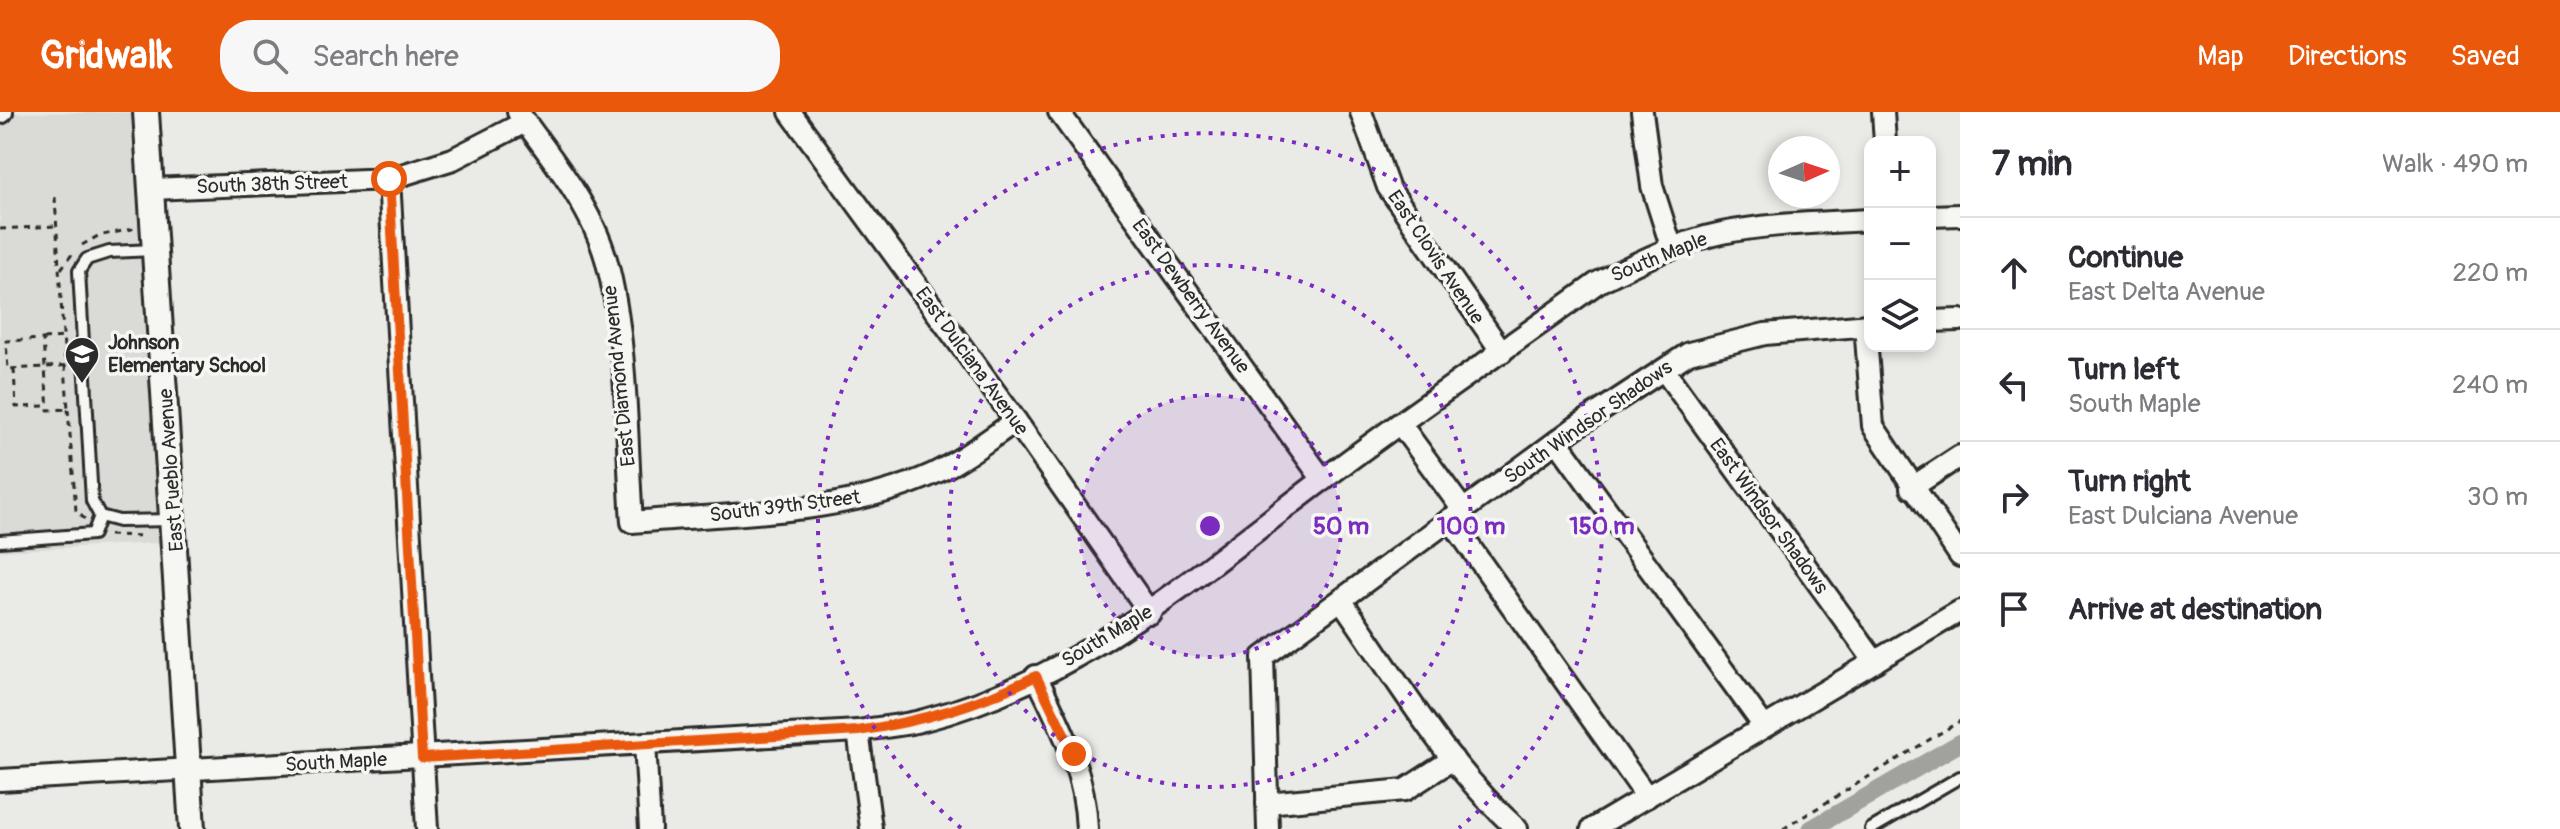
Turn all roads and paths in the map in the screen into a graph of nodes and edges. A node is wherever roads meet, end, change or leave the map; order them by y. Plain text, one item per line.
1 (146, 112) edge
2 (790, 112) edge
3 (1059, 112) edge
4 (1361, 112) edge
5 (1642, 112) edge
6 (1883, 112) edge
7 (522, 117) edge
8 (1885, 136) edge
9 (389, 179) junction
10 (151, 189) junction
11 (55, 197) dead end
12 (152, 214) junction
13 (1960, 215) edge
14 (1936, 216) edge
15 (1864, 220) edge
16 (57, 226) junction
17 (0, 229) edge
18 (1672, 249) junction
19 (154, 250) junction
20 (59, 270) junction
21 (1960, 320) edge
22 (1936, 321) edge
23 (1864, 325) edge
24 (64, 337) junction
25 (43, 339) junction
26 (1502, 352) junction
27 (1869, 352) edge
28 (84, 364) junction
29 (65, 366) junction
30 (45, 367) junction
31 (14, 369) junction
32 (1664, 370) junction
33 (47, 405) junction
34 (1016, 421) junction
35 (1401, 425) junction
36 (1557, 441) junction
37 (1960, 456) edge
38 (1323, 480) junction
39 (1911, 488) junction
40 (1457, 515) junction
41 (100, 516) junction
42 (174, 520) junction
43 (632, 522) joint
44 (0, 541) edge
45 (1960, 556) edge
46 (1341, 600) junction
47 (1960, 611) edge
48 (1150, 613) junction
49 (1875, 662) junction
50 (1036, 676) junction
51 (1960, 721) edge
52 (1763, 725) junction
53 (858, 731) junction
54 (645, 743) junction
55 (422, 758) junction
56 (1453, 759) junction
57 (189, 770) junction
58 (1960, 777) edge
59 (0, 780) edge
60 (1647, 797) junction
61 (1267, 803) junction
62 (871, 828) edge
63 (192, 829) edge
64 (427, 829) edge
65 (650, 829) edge
66 (1087, 829) edge
67 (1268, 829) edge
68 (1517, 829) edge
69 (1592, 829) edge
70 (1783, 829) edge
71 (1871, 829) edge

1 - 10 street, East Pueblo Avenue
2 - 34 street, East Dulciana Avenue
3 - 38 street, East Dewberry Avenue
4 - 26 street, East Clovis Avenue
5 - 18 street
6 - 8 street
7 - 9 street, South 38th Street
7 - 43 street, East Diamond Avenue
9 - 10 street, South 38th Street
9 - 55 street
10 - 12 street, East Pueblo Avenue
11 - 16 path
12 - 19 street, East Pueblo Avenue
12 - 20 path
13 - 14 street
15 - 18 street, South Maple
16 - 17 path
16 - 20 path
18 - 26 street, South Maple
19 - 28 lane
19 - 42 street, East Pueblo Avenue
20 - 24 path
21 - 22 street
23 - 32 street, South Windsor Shadows
24 - 25 path
24 - 29 path
25 - 30 path
25 - 31 path
26 - 35 street, South Maple
27 - 39 street
28 - 29 path
28 - 41 lane
29 - 30 path
29 - 33 path
30 - 31 path
30 - 33 path
31 - 33 path
32 - 36 street, South Windsor Shadows
32 - 49 street, East Windsor Shadows
34 - 43 street, South 39th Street
34 - 48 street, East Dulciana Avenue
35 - 38 street, South Maple
35 - 40 street
36 - 40 street, South Windsor Shadows
36 - 52 street
37 - 39 street
38 - 48 street, South Maple
39 - 45 street
40 - 46 street, South Windsor Shadows
40 - 60 street
41 - 42 lane
41 - 44 lane
42 - 57 street, East Pueblo Avenue
46 - 56 street
46 - 61 street, South Windsor Shadows
47 - 49 street
48 - 50 street, South Maple
49 - 52 street
50 - 53 street, South Maple
50 - 66 street
51 - 70 path
52 - 60 street
53 - 54 street, South Maple
53 - 62 street
54 - 55 street, South Maple
54 - 65 street
55 - 57 street, South Maple
55 - 64 street
56 - 61 street
56 - 68 street
57 - 59 street, South Maple
57 - 63 street, East Pueblo Avenue
58 - 71 lane
60 - 69 street
61 - 67 street

